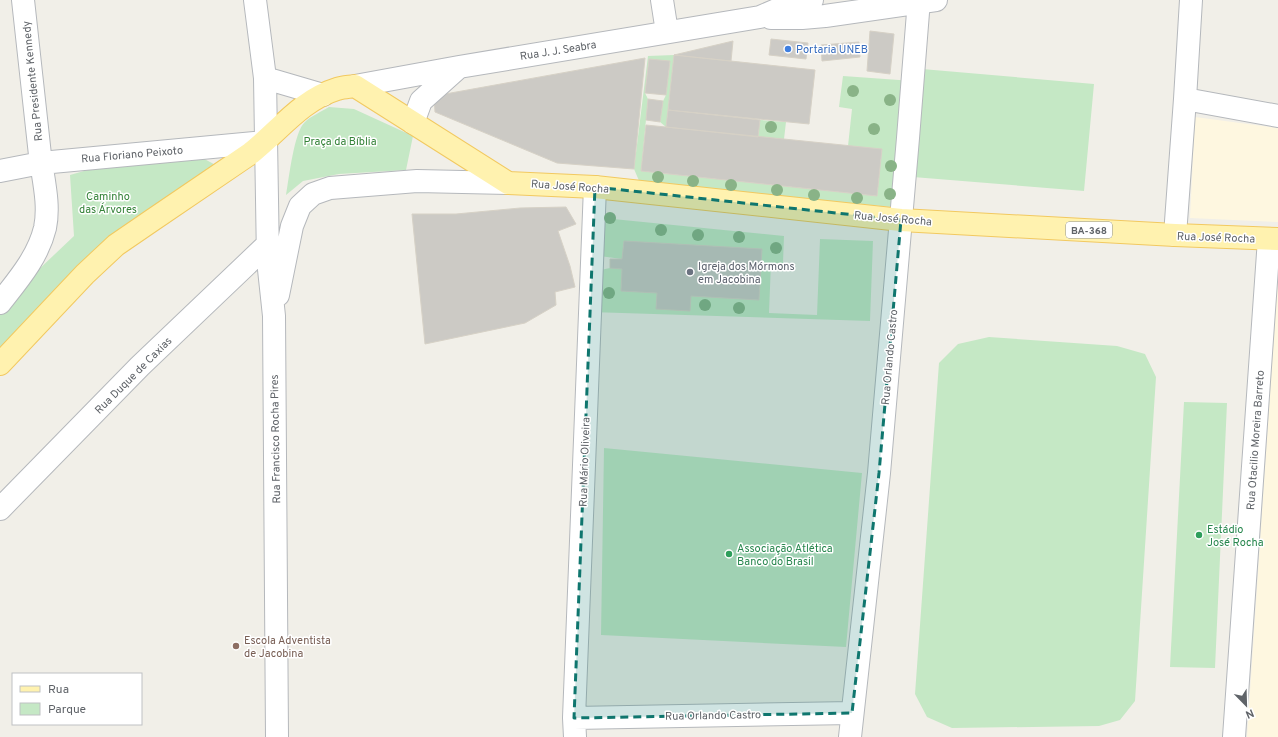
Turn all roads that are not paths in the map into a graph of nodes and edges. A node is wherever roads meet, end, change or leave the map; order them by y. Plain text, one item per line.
1 (23, 0) edge
2 (255, 0) edge
3 (662, 0) edge
4 (812, 0) edge
5 (1191, 0) edge
6 (925, 1) edge
7 (760, 17) junction
8 (667, 32) junction
9 (459, 67) junction
10 (264, 78) junction
11 (356, 86) junction
12 (322, 95) junction
13 (1185, 99) junction
14 (1278, 116) edge
15 (413, 123) junction
16 (258, 148) junction
17 (41, 162) junction
18 (0, 171) edge
19 (508, 183) junction
20 (595, 187) junction
21 (901, 220) junction
22 (1174, 235) junction
23 (1273, 239) edge
24 (268, 244) junction
25 (0, 303) edge
26 (274, 316) junction
27 (0, 364) edge
28 (0, 509) edge
29 (852, 713) junction
30 (575, 727) edge
31 (277, 737) edge
32 (850, 737) edge
33 (1234, 737) edge

1 - 17 street, Rua Presidente Kennedy
2 - 10 street, Rua Francisco Rocha Pires
3 - 8 street
4 - 7 street, Rua J. J. Seabra
5 - 13 street
6 - 7 street, Rua J. J. Seabra
6 - 21 street, Rua Orlando Castro
7 - 8 street, Rua J. J. Seabra
8 - 9 street, Rua J. J. Seabra
9 - 11 street, Rua J. J. Seabra
9 - 15 street
10 - 12 street
10 - 16 street, Rua Francisco Rocha Pires
11 - 12 main road
11 - 15 main road
12 - 16 main road
13 - 14 street
13 - 22 street
15 - 19 main road
16 - 17 street, Rua Floriano Peixoto
16 - 24 street, Rua Francisco Rocha Pires
16 - 27 main road
17 - 18 street, Rua Floriano Peixoto
17 - 25 street
19 - 20 main road, Rua José Rocha
19 - 26 street
20 - 21 main road, Rua José Rocha
20 - 30 street, Rua Mário Oliveira
21 - 22 main road, Rua José Rocha / BA-368
21 - 29 street, Rua Orlando Castro
22 - 23 main road, Rua José Rocha / BA-368
23 - 33 street, Rua Otacilio Moreira Barreto
24 - 26 street, Rua Francisco Rocha Pires
24 - 28 street, Rua Duque de Caxias
26 - 31 street, Rua Francisco Rocha Pires
29 - 30 street, Rua Orlando Castro
29 - 32 street, Rua Orlando Castro

